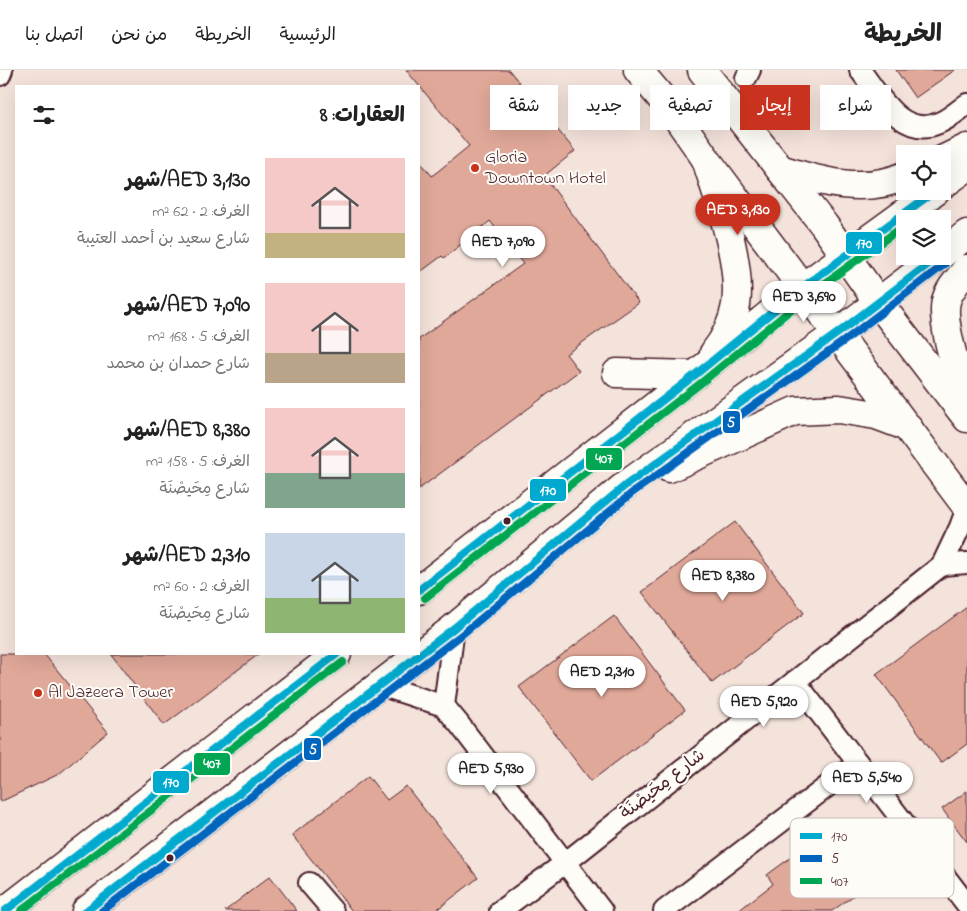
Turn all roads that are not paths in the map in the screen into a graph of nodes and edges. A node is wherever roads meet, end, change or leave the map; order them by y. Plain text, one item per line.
1 (2, 70) edge
2 (638, 70) edge
3 (702, 70) edge
4 (860, 70) edge
5 (0, 75) edge
6 (967, 104) edge
7 (967, 148) edge
8 (951, 156) edge
9 (706, 159) junction
10 (967, 167) edge
11 (780, 169) junction
12 (951, 179) edge
13 (896, 180) edge
14 (923, 200) edge
15 (967, 234) edge
16 (951, 247) edge
17 (846, 256) junction
18 (928, 265) edge
19 (967, 269) edge
20 (803, 287) junction
21 (878, 302) junction
22 (838, 333) junction
23 (699, 372) junction
24 (617, 373) dead end
25 (967, 407) edge
26 (967, 418) edge
27 (908, 427) junction
28 (626, 485) junction
29 (967, 507) edge
30 (967, 563) edge
31 (942, 565) junction
32 (420, 589) edge
33 (454, 628) junction
34 (420, 654) edge
35 (337, 655) edge
36 (419, 655) edge
37 (795, 681) junction
38 (380, 685) junction
39 (444, 706) junction
40 (858, 763) junction
41 (900, 818) edge
42 (564, 862) junction
43 (309, 883) dead end
44 (954, 889) edge
45 (967, 906) edge
46 (5, 911) edge
47 (86, 911) edge
48 (333, 911) edge
49 (500, 911) edge
50 (602, 911) edge
51 (664, 911) edge
52 (961, 911) edge

1 - 5 street
2 - 9 main road
3 - 11 main road
4 - 6 street
7 - 8 main road
9 - 20 main road
9 - 23 main road
10 - 12 main road
11 - 13 main road
11 - 17 main road
14 - 17 main road
15 - 16 main road
17 - 20 main road
17 - 21 main road
18 - 21 main road
19 - 25 main road
20 - 22 main road
20 - 23 main road
21 - 22 main road
21 - 26 main road
22 - 27 main road
22 - 28 main road
23 - 24 main road
23 - 32 main road
27 - 28 main road
27 - 29 main road
28 - 33 main road
29 - 31 street, شارع مِحَيصْنَة
30 - 31 street
31 - 37 street, شارع مِحَيصْنَة
33 - 34 main road
33 - 39 street
35 - 46 main road
36 - 38 main road
37 - 40 street
37 - 42 street, شارع مِحَيصْنَة
38 - 39 street
38 - 47 main road
39 - 42 street
40 - 41 street
40 - 51 street
42 - 49 street, شارع مِحَيصْنَة
42 - 50 street
43 - 48 street
44 - 45 street
45 - 52 street

